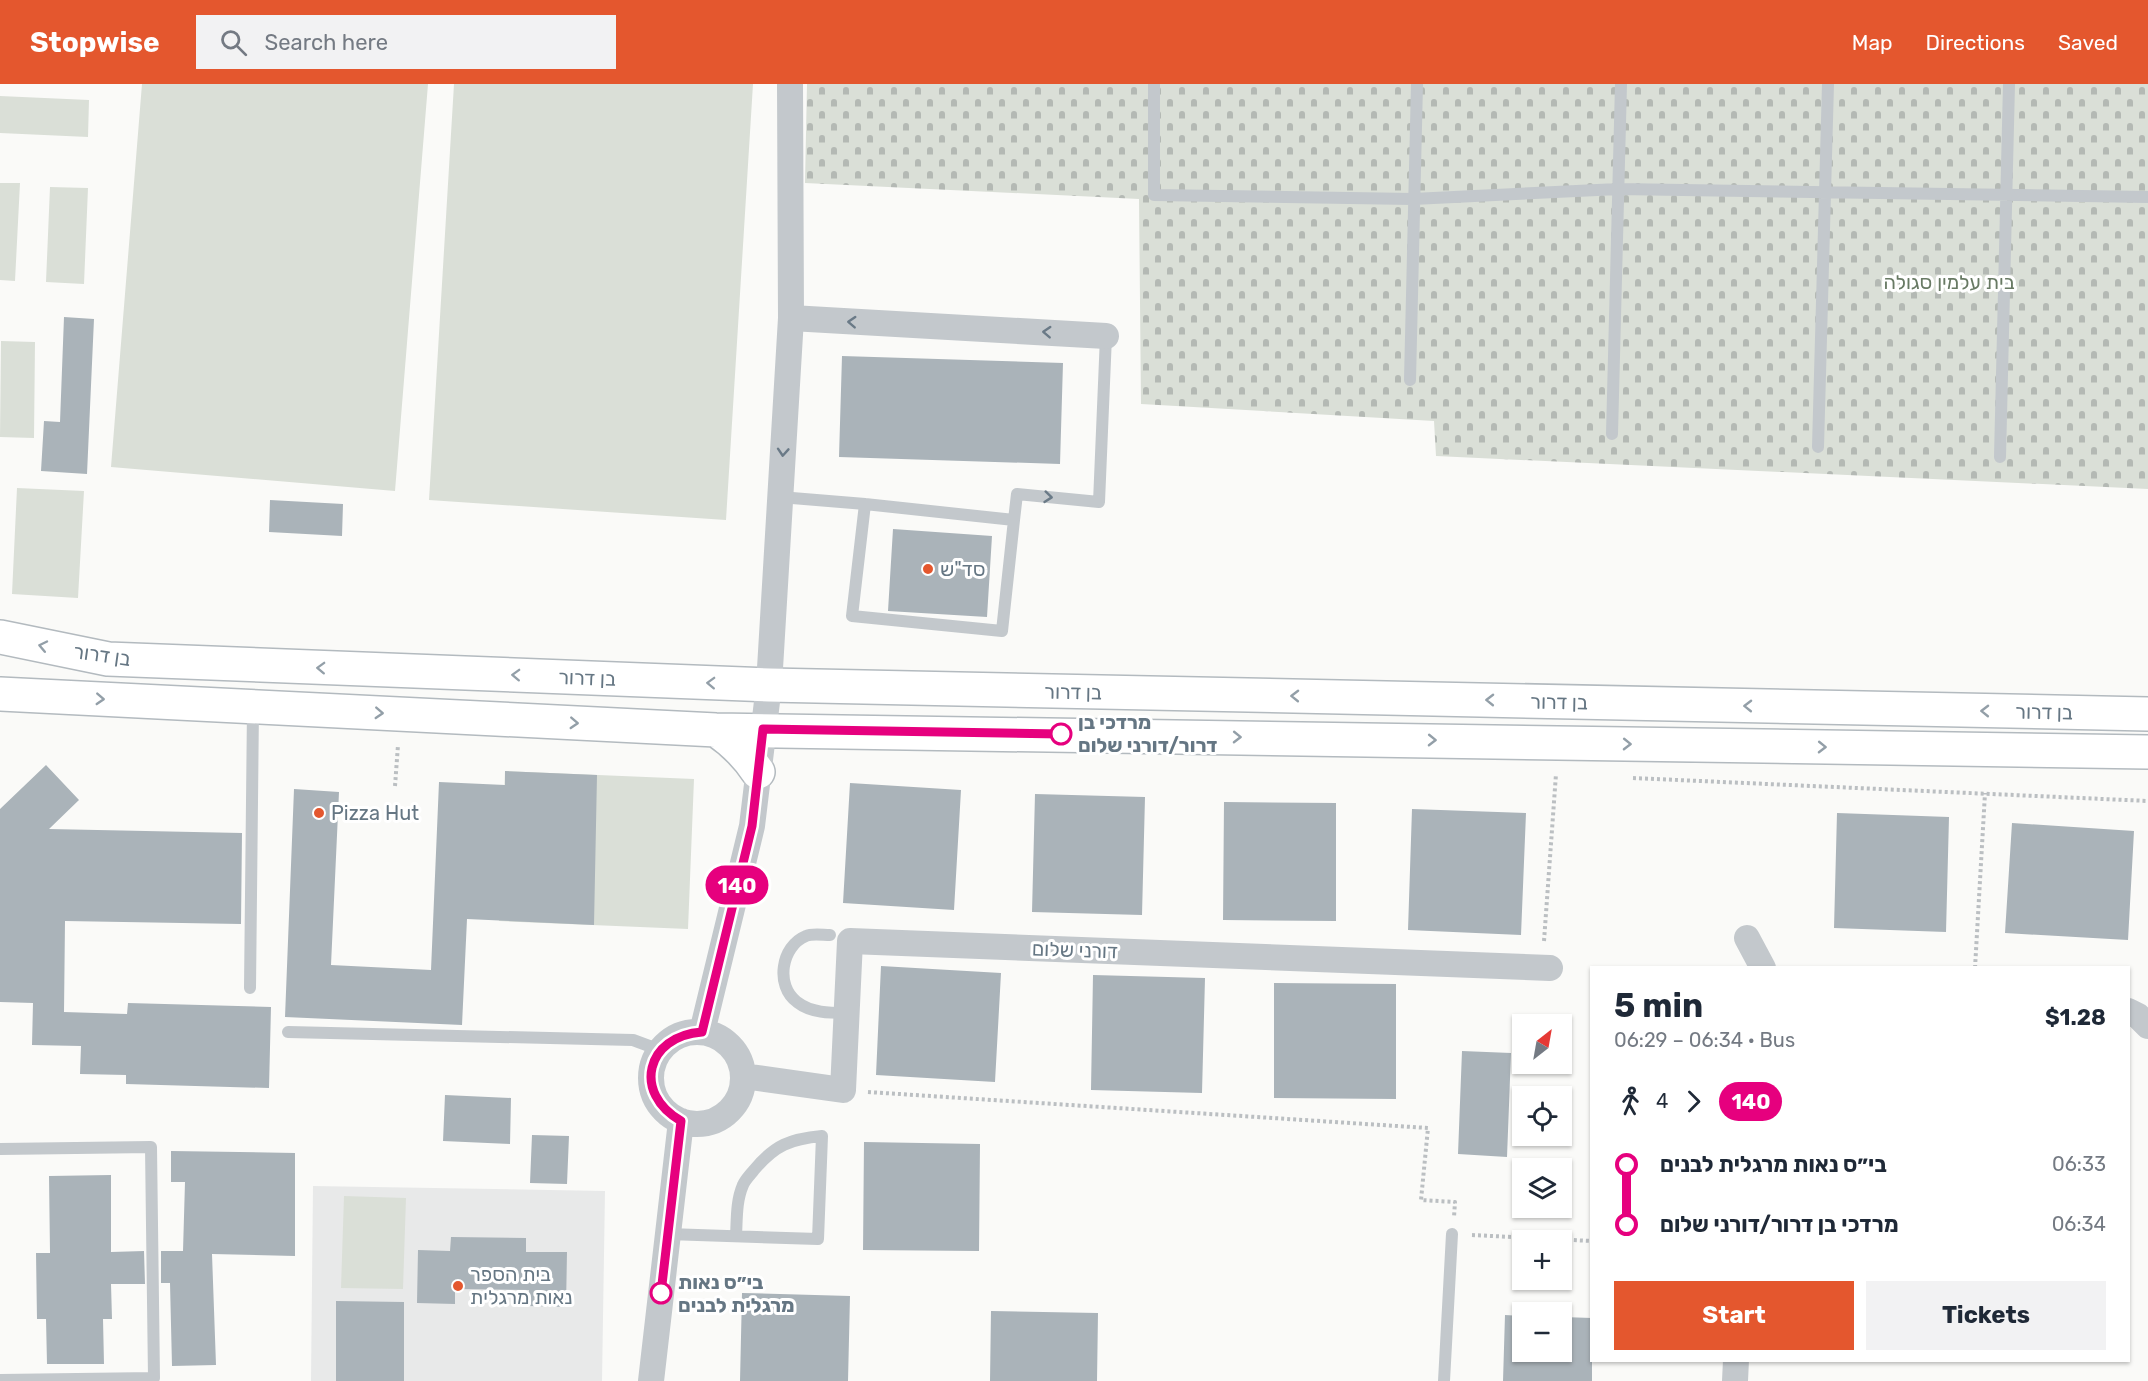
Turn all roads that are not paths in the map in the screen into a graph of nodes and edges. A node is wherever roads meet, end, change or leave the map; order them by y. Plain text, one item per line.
1 (790, 84) edge
2 (1154, 84) edge
3 (1417, 84) edge
4 (1621, 84) edge
5 (1828, 84) edge
6 (2009, 84) edge
7 (1618, 189) junction
8 (1825, 192) junction
9 (2007, 194) junction
10 (2148, 197) edge
11 (1413, 199) junction
12 (791, 318) junction
13 (1106, 336) joint
14 (1410, 380) dead end
15 (1612, 434) dead end
16 (1818, 447) dead end
17 (2000, 457) dead end
18 (780, 497) junction
19 (866, 504) junction
20 (1014, 520) junction
21 (0, 636) edge
22 (769, 686) junction
23 (0, 694) edge
24 (253, 706) junction
25 (2148, 714) edge
26 (763, 729) junction
27 (716, 730) junction
28 (2148, 752) edge
29 (758, 772) junction
30 (830, 935) dead end
31 (1747, 938) dead end
32 (1761, 966) edge
33 (1546, 968) road end
34 (250, 988) dead end
35 (2130, 1012) edge
36 (846, 1013) junction
37 (2148, 1026) edge
38 (288, 1032) dead end
39 (702, 1032) junction
40 (660, 1050) junction
41 (743, 1076) junction
42 (681, 1121) junction
43 (0, 1149) edge
44 (668, 1234) junction
45 (1452, 1234) road end
46 (736, 1236) junction
47 (1736, 1362) edge
48 (0, 1380) edge
49 (651, 1381) edge
50 (1444, 1381) edge
51 (1735, 1381) edge

1 - 12 street
2 - 11 lane
3 - 11 lane
4 - 7 lane
5 - 8 lane
6 - 9 lane
7 - 8 lane
7 - 11 lane
7 - 15 lane
8 - 9 lane
8 - 16 lane
9 - 10 lane
9 - 17 lane
11 - 14 lane
13 -> 12 street
12 -> 18 street
20 -> 13 lane
18 - 19 lane
18 - 22 street
19 - 20 lane
19 - 20 lane
22 -> 21 street, בן דרור
25 -> 22 street, בן דרור
22 - 26 street
23 -> 24 street, בן דרור
24 -> 27 street, בן דרור
24 - 34 lane
26 - 27 street, בן דרור
26 -> 28 street, בן דרור
26 - 29 street
27 - 29 street
29 - 39 street
30 - 36 lane
31 - 32 street
33 - 36 street, דורני שלום
35 - 37 street
36 - 41 street, דורני שלום
38 - 40 lane
39 - 40 street
39 - 41 street
40 - 42 street
41 - 42 street
42 - 44 street
43 - 48 lane
44 - 46 lane
44 - 49 street
45 - 50 lane
46 - 46 lane
47 - 51 street

